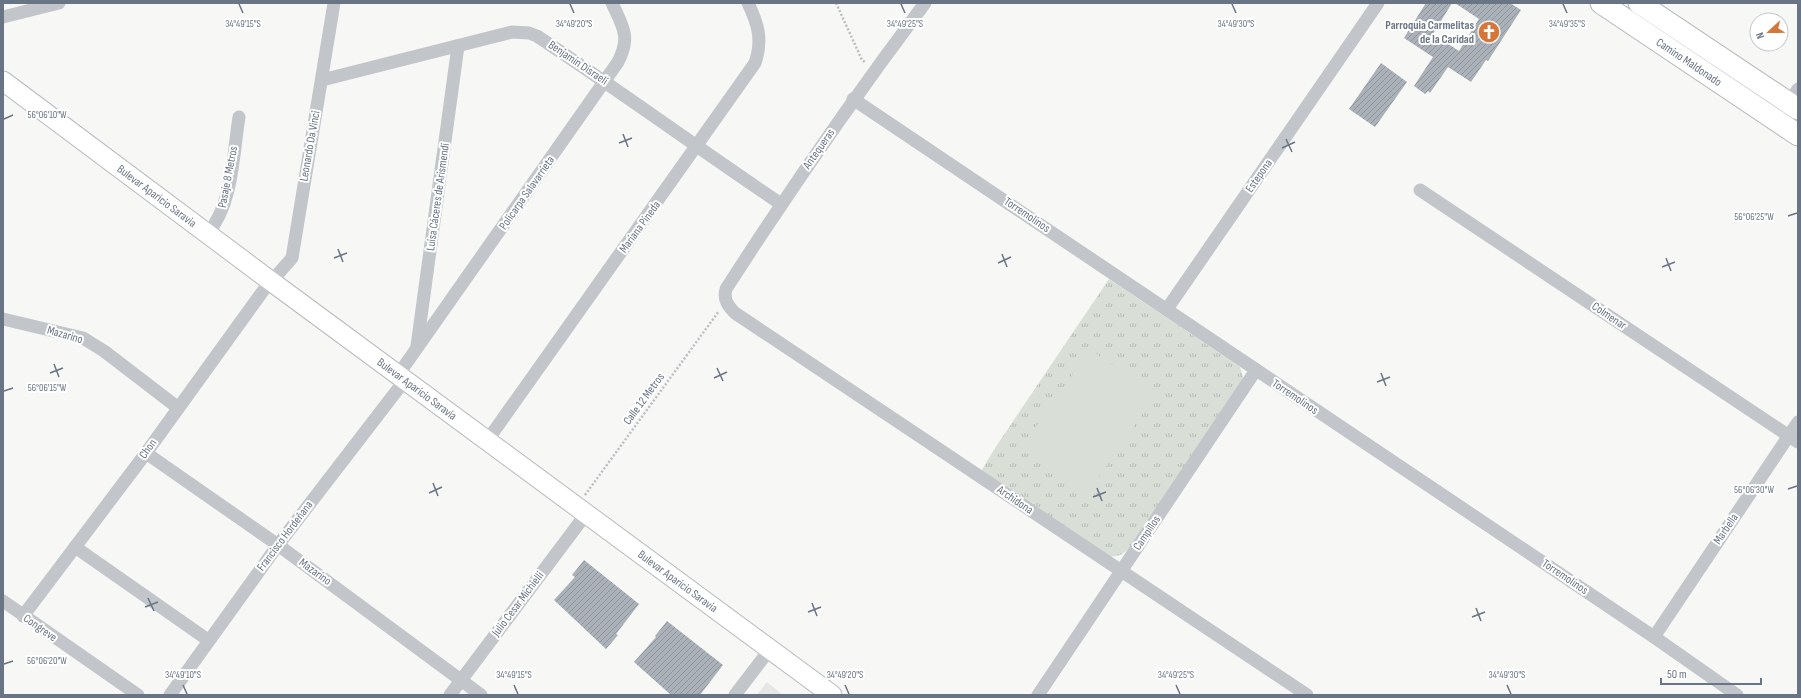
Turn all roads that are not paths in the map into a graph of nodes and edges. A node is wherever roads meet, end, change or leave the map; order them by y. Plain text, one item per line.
1 (59, 3) edge
2 (334, 3) edge
3 (612, 3) edge
4 (748, 3) edge
5 (925, 3) edge
6 (1378, 3) edge
7 (1601, 3) edge
8 (1639, 3) edge
9 (3, 17) edge
10 (458, 46) junction
11 (322, 80) junction
12 (3, 81) edge
13 (606, 81) junction
14 (853, 99) junction
15 (1795, 100) edge
16 (239, 117) dead end
17 (1778, 121) junction
18 (1798, 134) edge
19 (697, 148) junction
20 (1420, 190) dead end
21 (781, 204) junction
22 (208, 233) junction
23 (272, 282) junction
24 (726, 301) joint
25 (1167, 309) junction
26 (3, 319) edge
27 (417, 349) junction
28 (1256, 370) junction
29 (402, 378) junction
30 (177, 407) junction
31 (1798, 422) edge
32 (1793, 439) edge
33 (488, 441) junction
34 (146, 453) junction
35 (581, 510) junction
36 (278, 545) junction
37 (75, 547) junction
38 (1121, 571) junction
39 (3, 601) edge
40 (23, 616) junction
41 (1654, 637) junction
42 (208, 640) junction
43 (770, 649) junction
44 (461, 680) junction
45 (138, 695) edge
46 (170, 695) edge
47 (450, 695) edge
48 (481, 695) edge
49 (735, 695) edge
50 (832, 695) edge
51 (1038, 695) edge
52 (1307, 695) edge
53 (1738, 695) edge

1 - 9 street
2 - 11 street, Leonardo Da Vinci
3 - 13 street, Policarpa Salavarrieta
4 - 19 street, Mariana Pineda
5 - 14 street, Antequeras
6 - 25 street, Estepona
7 - 17 main road, Camino Maldonado
8 - 15 main road, Camino Maldonado
10 - 11 street, Benjamín Disraeli
10 - 13 street, Benjamín Disraeli
10 - 27 street, Luisa Cáceres de Arismendi
11 - 23 street, Leonardo Da Vinci
12 - 22 street, Bulevar Aparicio Saravia
13 - 19 street, Benjamín Disraeli
13 - 27 street, Policarpa Salavarrieta
14 - 21 street, Antequeras
14 - 25 street, Torremolinos
15 - 17 street, Camino Maldonado
16 - 22 street, Pasaje 8 Metros
17 - 18 main road, Camino Maldonado
19 - 21 street, Benjamín Disraeli
19 - 33 street, Mariana Pineda
20 - 32 street, Colmenar
21 - 24 street, Antequeras
22 - 23 street, Bulevar Aparicio Saravia
23 - 29 street, Bulevar Aparicio Saravia
23 - 30 street, Chon
24 - 38 street, Archidona
25 - 28 street, Torremolinos
26 - 30 street, Mazarino
27 - 29 street, Policarpa Salavarrieta
28 - 38 street, Campillos
28 - 41 street, Torremolinos
29 - 33 street, Bulevar Aparicio Saravia
29 - 36 street, Francisco Hordeñana
30 - 34 street, Chon
31 - 32 street, Marbella
32 - 41 street, Marbella
33 - 35 street, Bulevar Aparicio Saravia
34 - 36 street, Mazarino
34 - 37 street, Chon
35 - 43 street, Bulevar Aparicio Saravia
35 - 44 street, Julio Cesar Michielli
36 - 42 street, Francisco Hordeñana
36 - 44 street, Mazarino
37 - 40 street, Chon
37 - 42 street
38 - 51 street, Campillos
38 - 52 street, Archidona
39 - 40 street, Congreve
40 - 45 street, Congreve
41 - 53 street, Torremolinos
42 - 46 street, Francisco Hordeñana
43 - 49 street
43 - 50 street, Bulevar Aparicio Saravia
44 - 47 street, Julio Cesar Michielli
44 - 48 street, Mazarino

